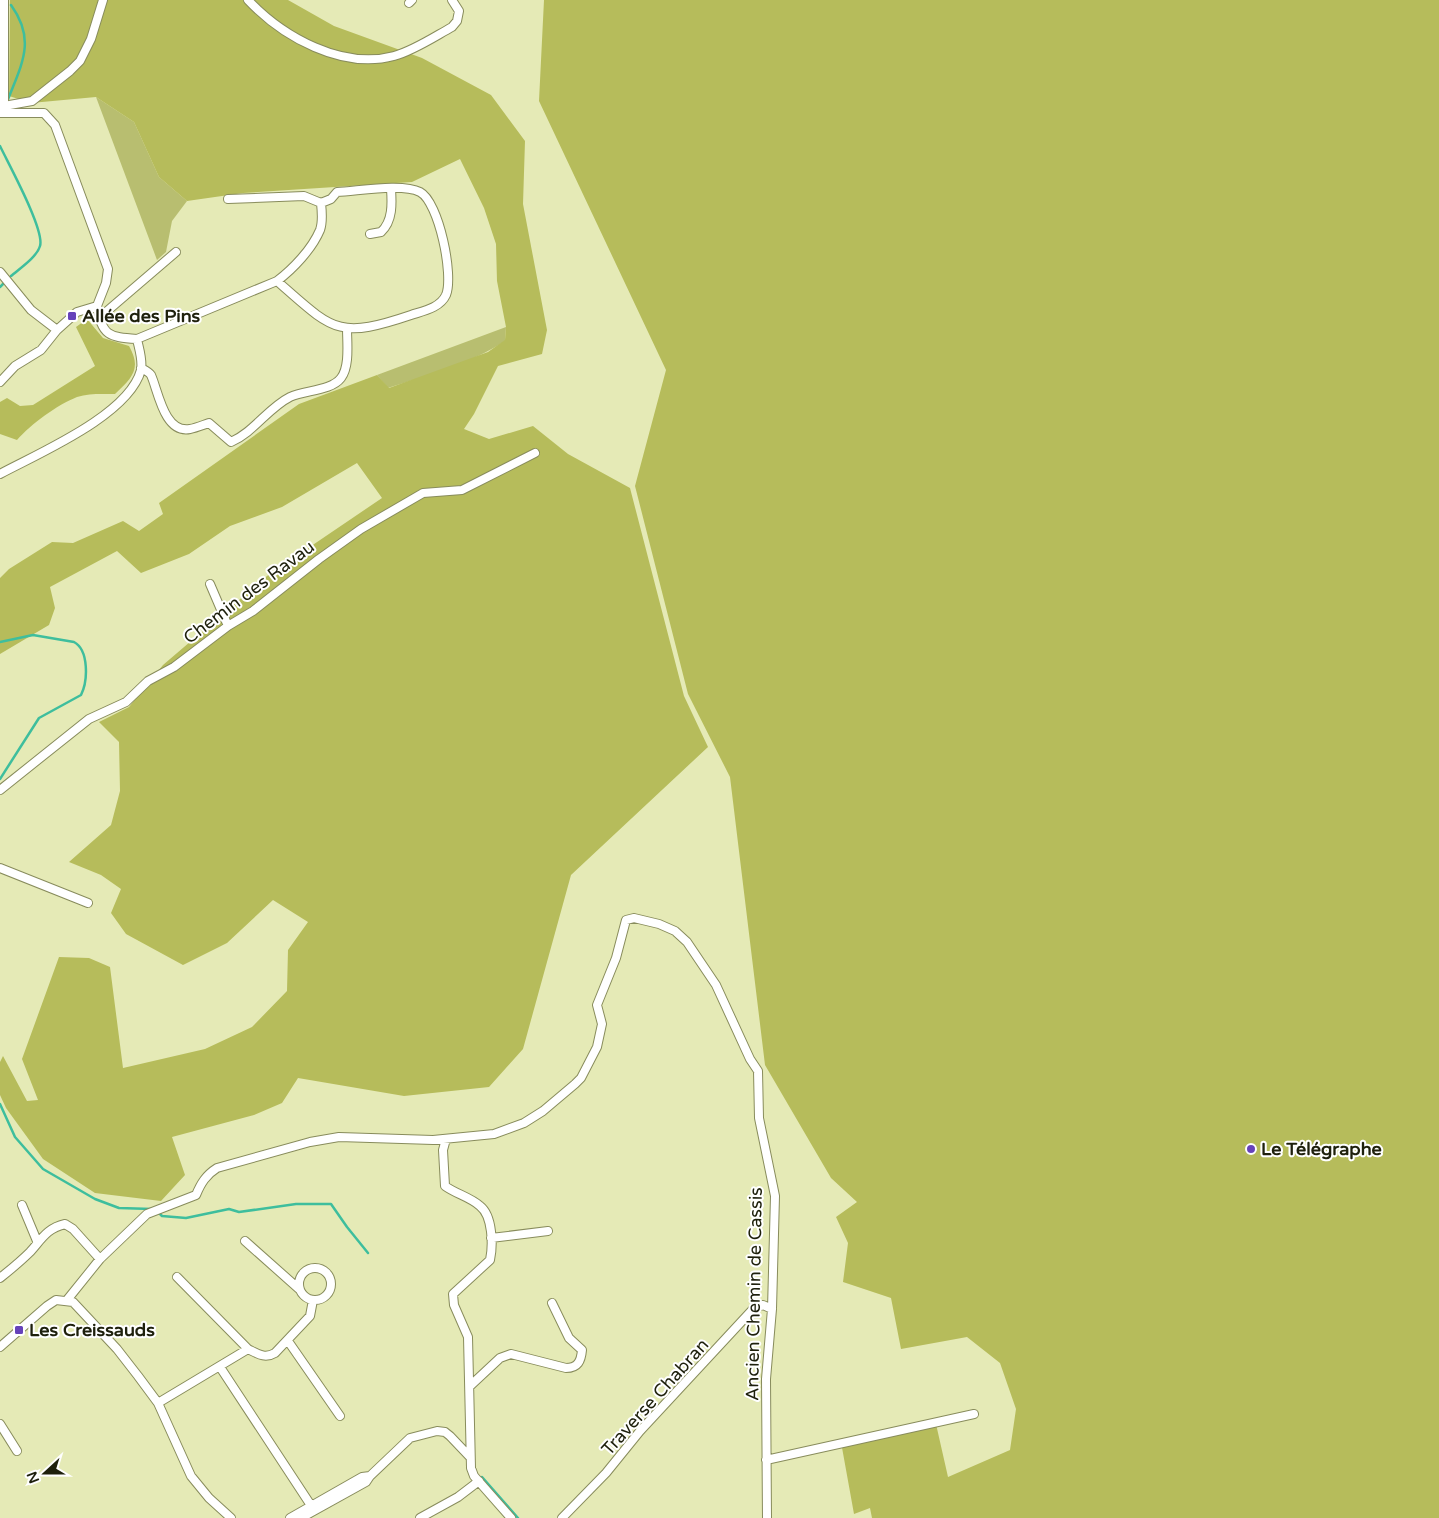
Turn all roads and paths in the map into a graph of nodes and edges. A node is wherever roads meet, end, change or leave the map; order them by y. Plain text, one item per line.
1 (4, 0) edge
2 (102, 0) edge
3 (248, 0) edge
4 (452, 0) edge
5 (3, 110) edge
6 (391, 189) junction
7 (228, 199) dead end
8 (321, 203) junction
9 (370, 234) dead end
10 (176, 252) dead end
11 (0, 272) edge
12 (277, 281) junction
13 (97, 306) junction
14 (99, 318) junction
15 (347, 328) junction
16 (56, 330) junction
17 (137, 340) junction
18 (141, 368) junction
19 (0, 382) edge
20 (536, 453) dead end
21 (0, 474) edge
22 (210, 584) dead end
23 (228, 626) junction
24 (0, 790) edge
25 (0, 868) edge
26 (88, 902) dead end
27 (446, 1139) junction
28 (22, 1205) dead end
29 (548, 1231) dead end
30 (491, 1238) junction
31 (37, 1241) junction
32 (245, 1241) dead end
33 (100, 1259) junction
34 (177, 1277) dead end
35 (0, 1278) edge
36 (299, 1289) junction
37 (67, 1300) junction
38 (313, 1300) junction
39 (552, 1304) dead end
40 (772, 1309) junction
41 (288, 1340) junction
42 (0, 1347) edge
43 (248, 1350) junction
44 (220, 1367) junction
45 (470, 1386) junction
46 (158, 1403) junction
47 (974, 1414) dead end
48 (340, 1416) dead end
49 (0, 1424) edge
50 (450, 1436) junction
51 (470, 1437) junction
52 (17, 1451) dead end
53 (470, 1457) junction
54 (766, 1460) junction
55 (479, 1481) junction
56 (312, 1507) junction
57 (231, 1518) edge
58 (290, 1518) edge
59 (301, 1518) edge
60 (420, 1518) edge
61 (511, 1518) edge
62 (562, 1518) edge
63 (767, 1518) edge

1 - 5 street
2 - 5 street
3 - 4 street
5 - 13 street
6 - 8 street
6 - 9 street
6 - 15 street
7 - 8 street
8 - 12 street
10 - 14 street
11 - 16 street
12 - 15 street
12 - 17 street
13 - 14 street
13 - 16 street
14 - 17 street
15 - 18 street
16 - 19 street
17 - 18 street
18 - 21 street
20 - 23 street, Chemin des Ravau
22 - 23 street
23 - 24 street, Chemin des Ravau
25 - 26 street
27 - 30 street
27 - 33 street
27 - 40 street, Ancien Chemin de Cassis
28 - 31 street
29 - 30 street
30 - 45 street
31 - 33 street
31 - 35 street
32 - 36 street
33 - 37 street
34 - 43 street
36 - 38 street
36 - 38 street
37 - 42 street
37 - 46 street
38 - 41 street
39 - 45 street
40 - 54 street, Ancien Chemin de Cassis
40 - 62 street, Traverse Chabran
41 - 43 street
41 - 48 street
43 - 44 street
44 - 46 street
44 - 56 street
45 - 51 street
46 - 57 street
47 - 54 street
49 - 52 street
50 - 51 street
50 - 53 street
50 - 56 street
51 - 53 street
53 - 55 street
54 - 63 street, Ancien Chemin de Cassis
55 - 60 street
55 - 61 street
56 - 58 street
56 - 59 street
58 - 59 street

